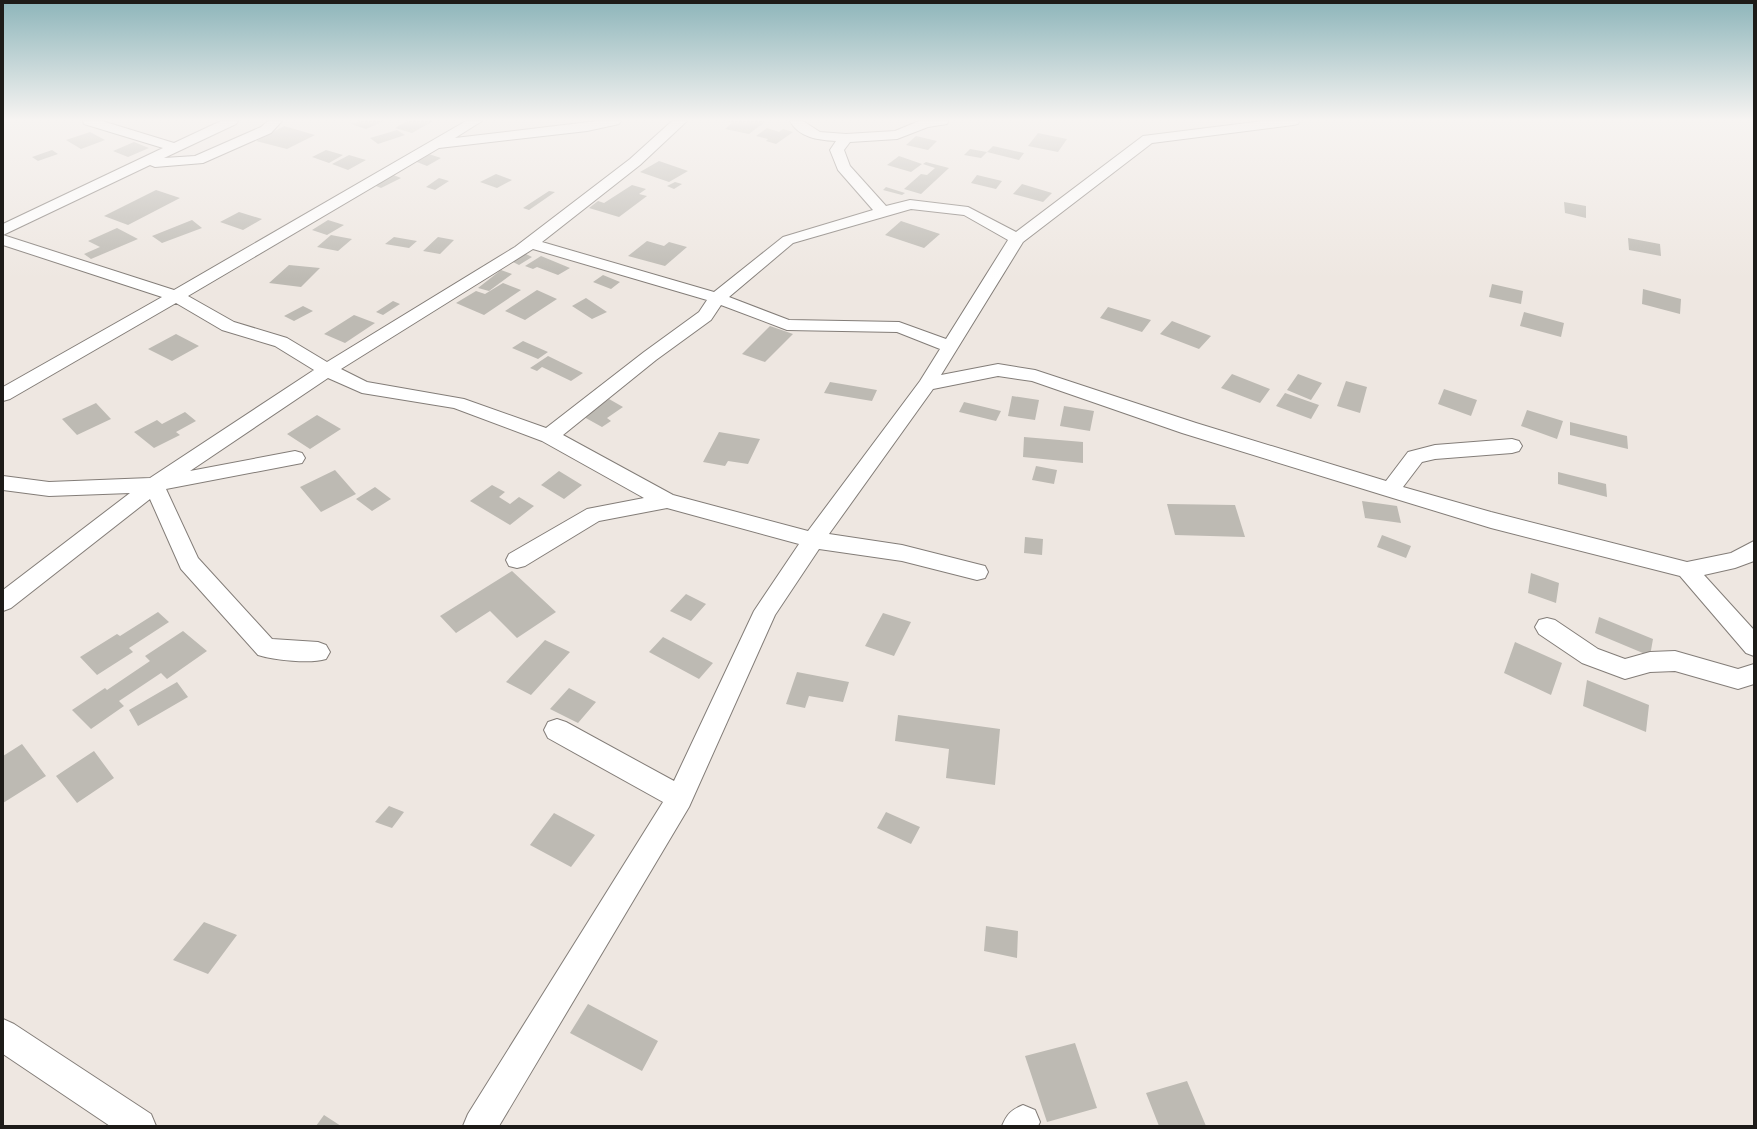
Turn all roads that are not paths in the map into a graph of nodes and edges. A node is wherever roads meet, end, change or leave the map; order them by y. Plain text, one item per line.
1 (124, 174) edge
2 (383, 174) edge
3 (620, 174) edge
4 (849, 174) edge
5 (1100, 174) edge
6 (883, 212) junction
7 (3, 230) edge
8 (1017, 239) junction
9 (3, 240) edge
10 (530, 243) junction
11 (177, 297) junction
12 (717, 298) junction
13 (950, 347) junction
14 (327, 370) junction
15 (926, 384) junction
16 (3, 395) edge
17 (549, 436) junction
18 (1512, 446) dead end
19 (295, 458) dead end
20 (3, 483) edge
21 (154, 485) junction
22 (1390, 490) junction
23 (667, 501) junction
24 (814, 540) junction
25 (1754, 549) edge
26 (517, 560) dead end
27 (1686, 570) junction
28 (977, 572) dead end
29 (3, 602) edge
30 (1547, 627) dead end
31 (1754, 646) edge
32 (318, 652) dead end
33 (1754, 674) edge
34 (557, 730) dead end
35 (680, 798) junction
36 (3, 1035) edge
37 (139, 1126) edge
38 (480, 1126) edge

1 - 7 street
2 - 11 street
3 - 10 street
4 - 6 street
5 - 8 street
6 - 8 street
6 - 12 street
8 - 13 street
9 - 11 street
10 - 12 street
10 - 14 street
11 - 14 street
11 - 16 street
12 - 13 street
12 - 17 street
13 - 15 street
14 - 17 street
14 - 21 street
15 - 22 street
15 - 24 street
17 - 23 street
18 - 22 street
19 - 21 street
20 - 21 street
21 - 29 street
21 - 32 street
22 - 27 street
23 - 24 street
23 - 26 street
24 - 28 street
24 - 35 street
25 - 27 street
27 - 31 street
30 - 33 street
34 - 35 street
35 - 38 street
36 - 37 street

